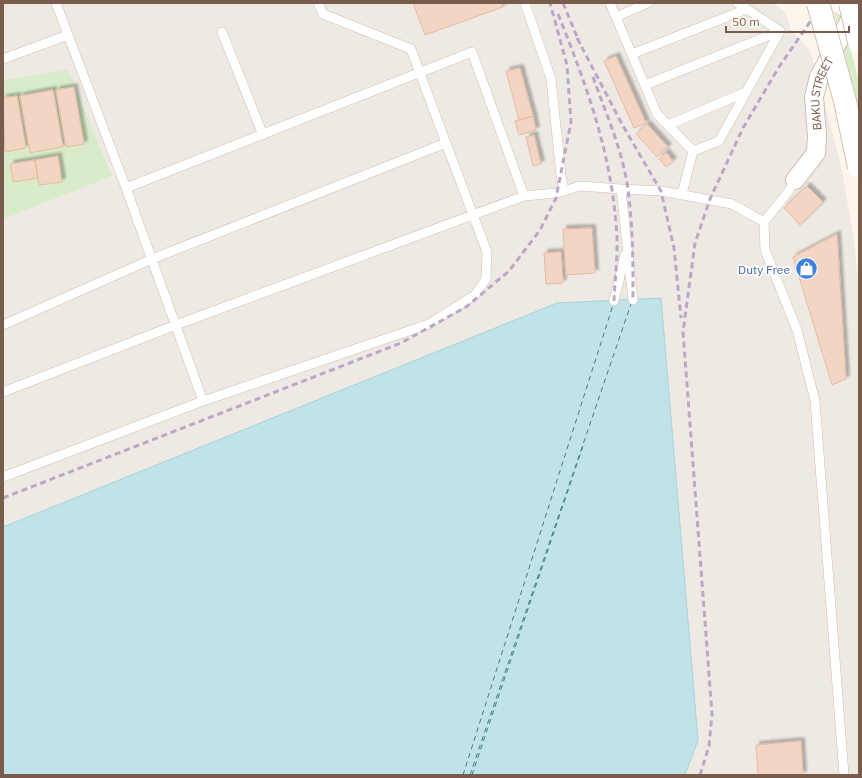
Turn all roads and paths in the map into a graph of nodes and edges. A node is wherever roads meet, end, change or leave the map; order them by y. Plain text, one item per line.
1 (56, 3) edge
2 (318, 3) edge
3 (525, 3) edge
4 (610, 3) edge
5 (648, 3) edge
6 (738, 3) edge
7 (818, 3) edge
8 (828, 3) edge
9 (747, 9) junction
10 (854, 9) edge
11 (616, 17) junction
12 (780, 31) junction
13 (222, 32) dead end
14 (68, 35) junction
15 (859, 42) edge
16 (632, 54) junction
17 (3, 59) edge
18 (419, 72) junction
19 (645, 85) junction
20 (746, 92) junction
21 (668, 125) junction
22 (263, 135) junction
23 (446, 143) junction
24 (693, 151) junction
25 (859, 167) edge
26 (795, 180) joint
27 (126, 188) junction
28 (621, 189) junction
29 (564, 191) junction
30 (682, 194) junction
31 (524, 196) junction
32 (473, 215) junction
33 (764, 222) junction
34 (627, 247) junction
35 (152, 259) junction
36 (633, 300) dead end
37 (614, 301) dead end
38 (3, 325) edge
39 (176, 325) junction
40 (3, 392) edge
41 (203, 401) junction
42 (3, 476) edge
43 (844, 775) edge

1 - 14 lane
2 - 18 lane
3 - 29 lane
4 - 11 lane
5 - 11 lane
6 - 9 lane
7 - 25 main road, bridge
8 - 10 lane
9 - 12 lane
9 - 16 lane
10 - 15 main road, bridge
10 - 26 street, BAKU STREET
11 - 16 lane
12 - 19 lane
12 - 20 lane
13 - 22 lane
14 - 17 lane
14 - 27 lane
16 - 19 lane
18 - 22 lane
18 - 23 lane
18 - 31 lane
19 - 21 lane
20 - 21 lane
20 - 24 lane
21 - 24 lane
22 - 27 lane
23 - 32 lane
23 - 35 lane
24 - 30 lane
26 - 33 lane
27 - 35 lane
28 - 29 lane
28 - 30 lane
28 - 34 lane
29 - 31 lane
30 - 33 lane
31 - 32 lane
32 - 39 lane
32 - 41 lane
33 - 43 lane
34 - 36 lane
34 - 37 lane
35 - 38 lane
35 - 39 lane
39 - 40 lane
39 - 41 lane
41 - 42 lane

